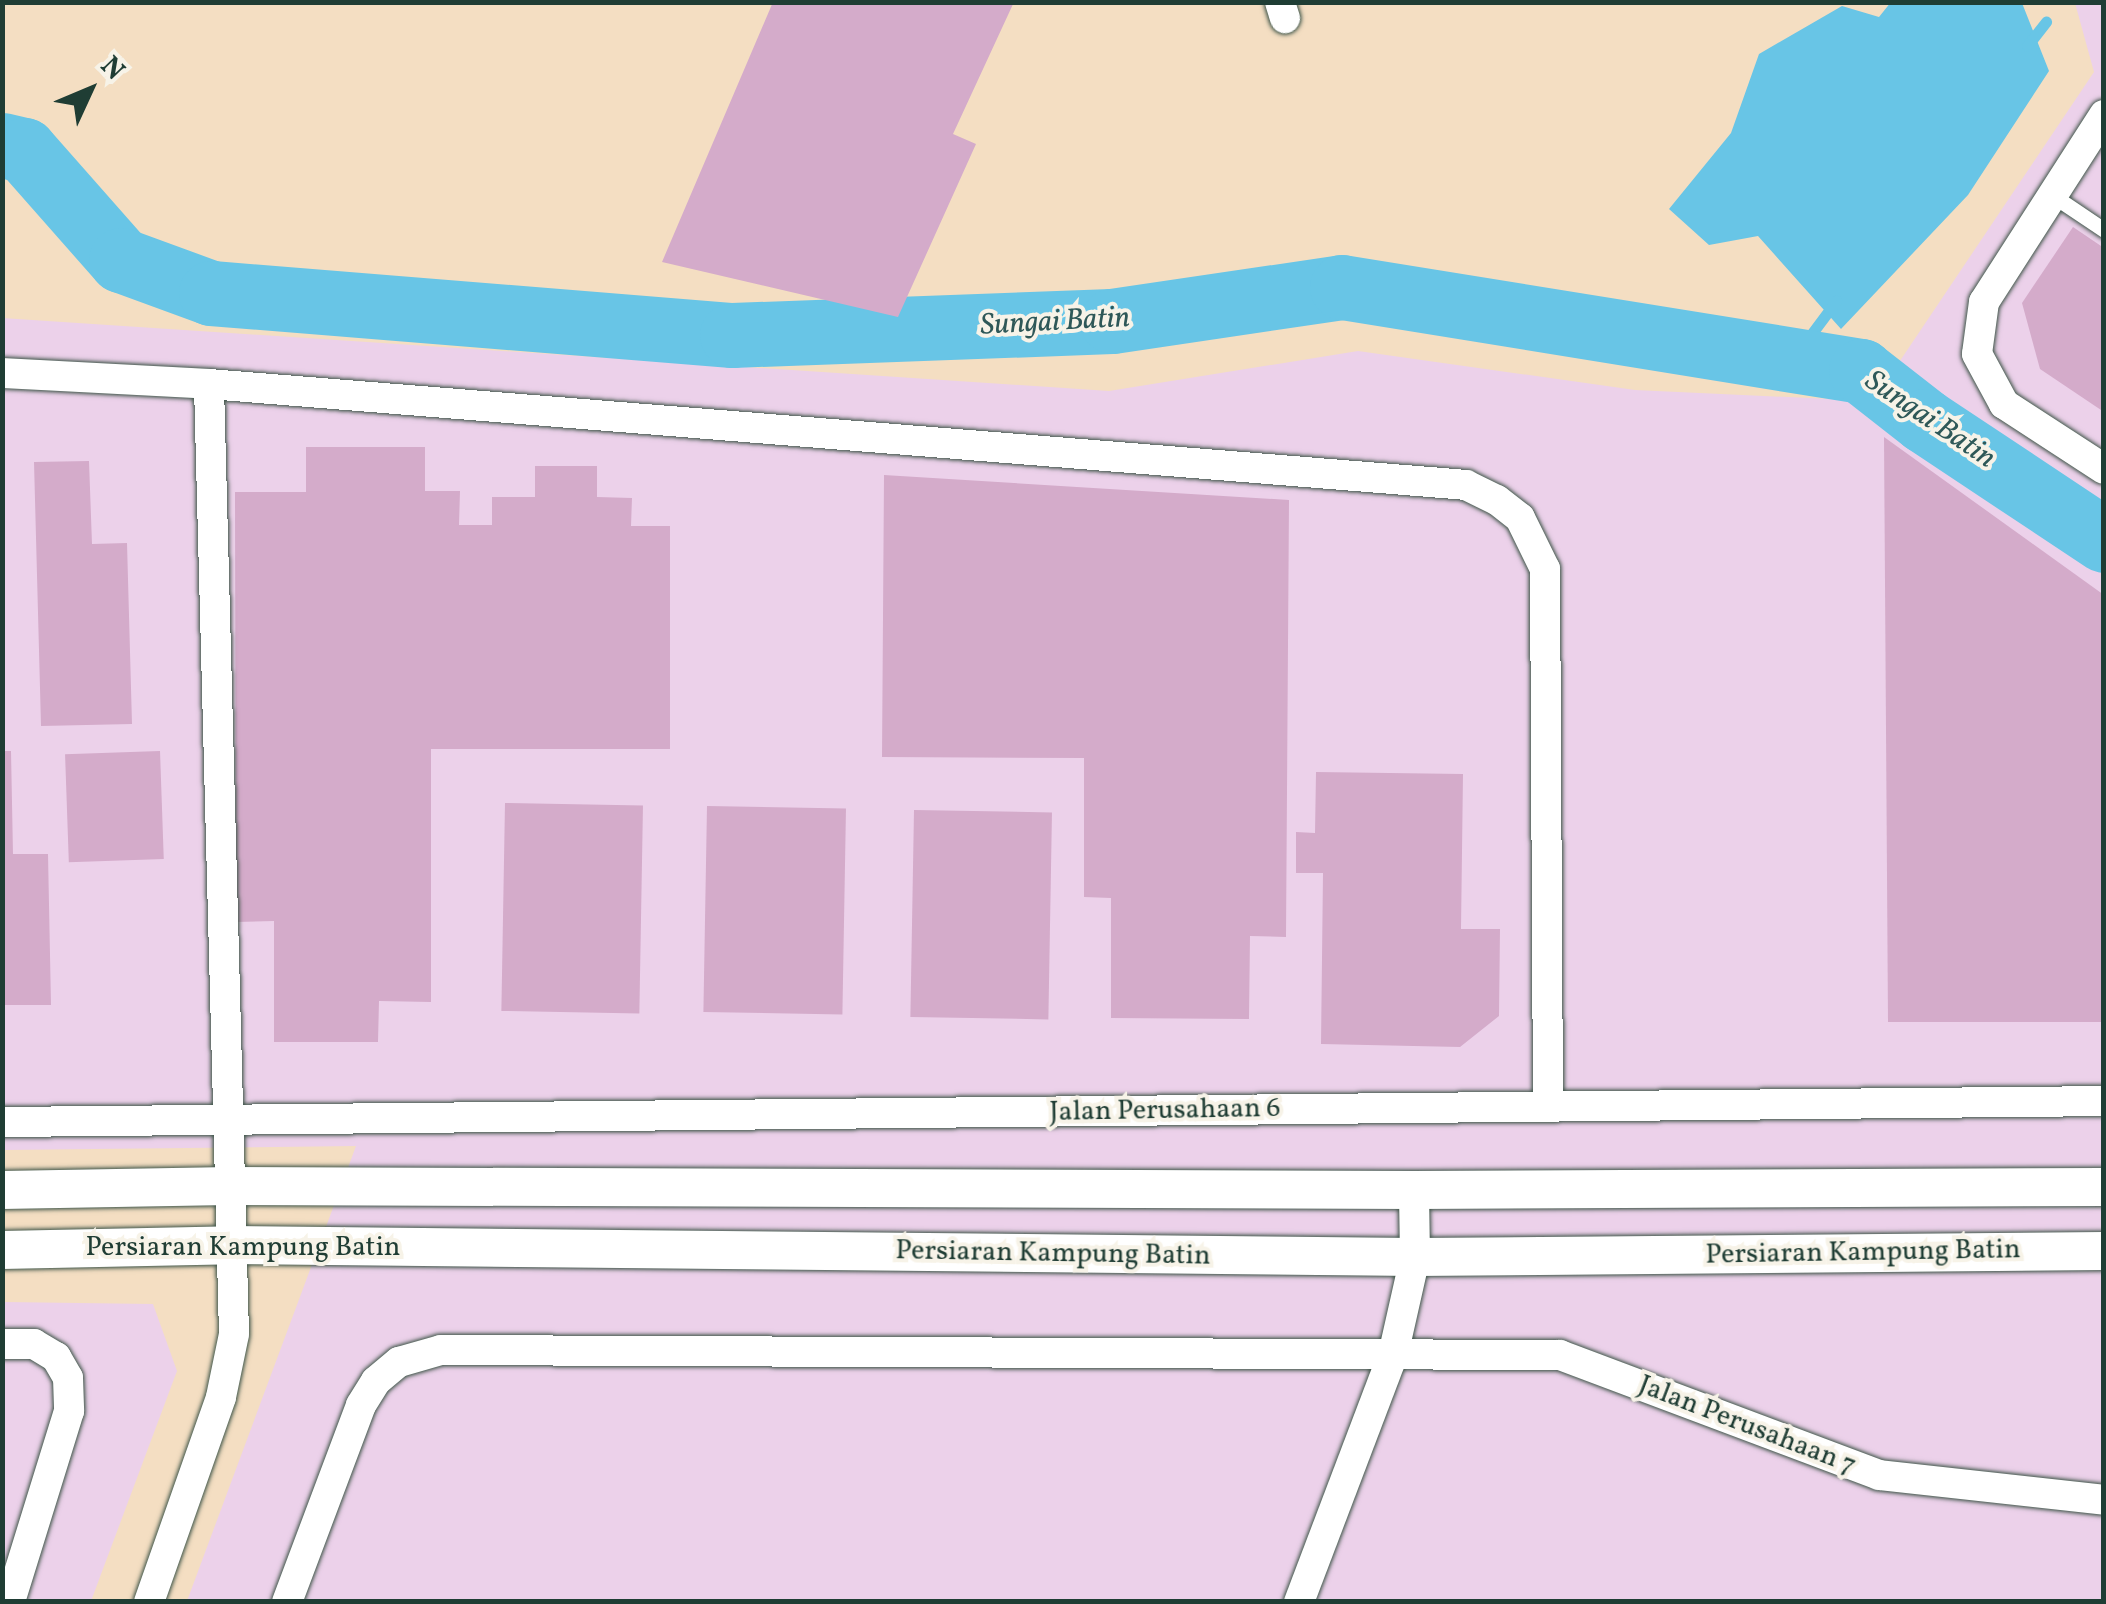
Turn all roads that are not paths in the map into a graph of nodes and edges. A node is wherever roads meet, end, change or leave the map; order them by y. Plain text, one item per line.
1 (2104, 115) edge
2 (2052, 195) junction
3 (2104, 230) edge
4 (2, 373) edge
5 (209, 384) junction
6 (2104, 469) edge
7 (2104, 1102) edge
8 (1548, 1107) junction
9 (226, 1120) junction
10 (2, 1122) edge
11 (230, 1186) junction
12 (2104, 1187) edge
13 (2, 1190) edge
14 (1414, 1190) junction
15 (232, 1245) junction
16 (2, 1250) edge
17 (2104, 1250) edge
18 (1415, 1257) junction
19 (2, 1344) edge
20 (1393, 1355) junction
21 (2104, 1500) edge
22 (10, 1602) edge
23 (149, 1602) edge
24 (287, 1602) edge
25 (1299, 1602) edge

1 - 2 street
2 - 3 lane
2 - 6 street
4 - 5 street
5 - 8 street
5 - 9 street
7 - 8 street, Jalan Perusahaan 6
8 - 9 street, Jalan Perusahaan 6
9 - 10 street, Jalan Perusahaan 6
9 - 11 street
11 - 13 street
11 - 14 street
11 - 15 street
12 - 14 street
14 - 18 street
15 - 16 street, Persiaran Kampung Batin
15 - 18 street, Persiaran Kampung Batin
15 - 23 street
17 - 18 street, Persiaran Kampung Batin
18 - 20 street
19 - 22 street
20 - 21 street, Jalan Perusahaan 7
20 - 24 street, Jalan Perusahaan 7
20 - 25 street

